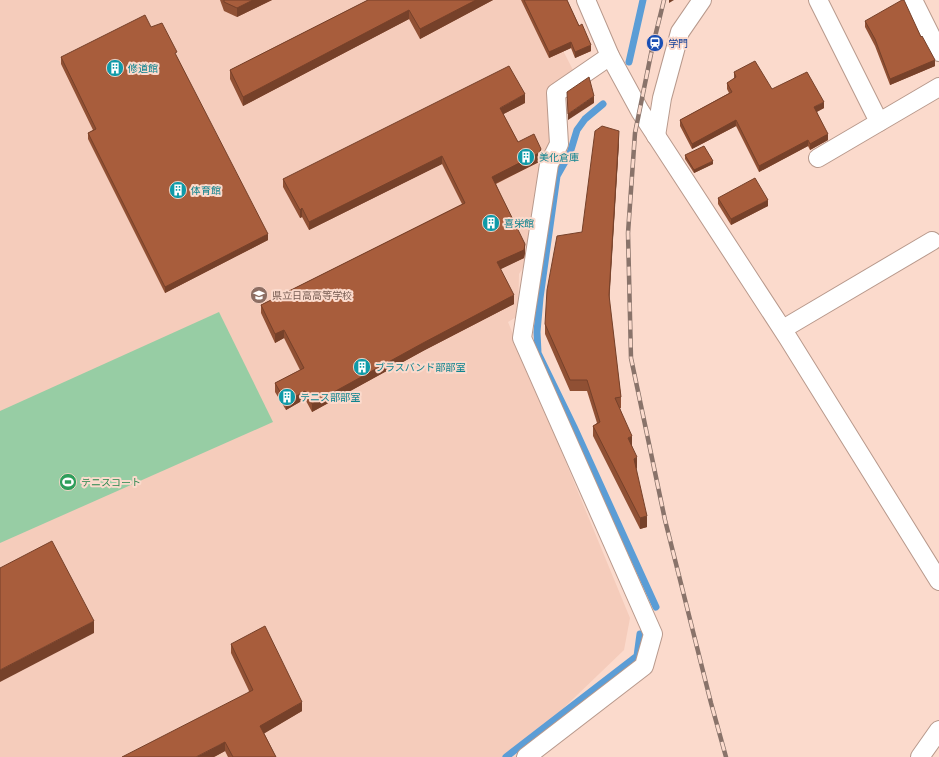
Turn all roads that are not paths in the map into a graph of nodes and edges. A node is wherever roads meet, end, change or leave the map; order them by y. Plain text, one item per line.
1 (586, 0) edge
2 (702, 0) edge
3 (818, 0) edge
4 (913, 0) edge
5 (939, 52) edge
6 (610, 56) junction
7 (939, 87) edge
8 (879, 122) junction
9 (656, 136) junction
10 (818, 158) dead end
11 (932, 241) dead end
12 (783, 330) junction
13 (939, 581) edge
14 (939, 730) edge
15 (527, 757) edge
16 (920, 757) edge

1 - 6 street
2 - 9 street
3 - 8 street
4 - 5 street
6 - 9 street
6 - 15 street
7 - 8 street
8 - 10 street
9 - 12 street
11 - 12 street
12 - 13 street
14 - 16 street

